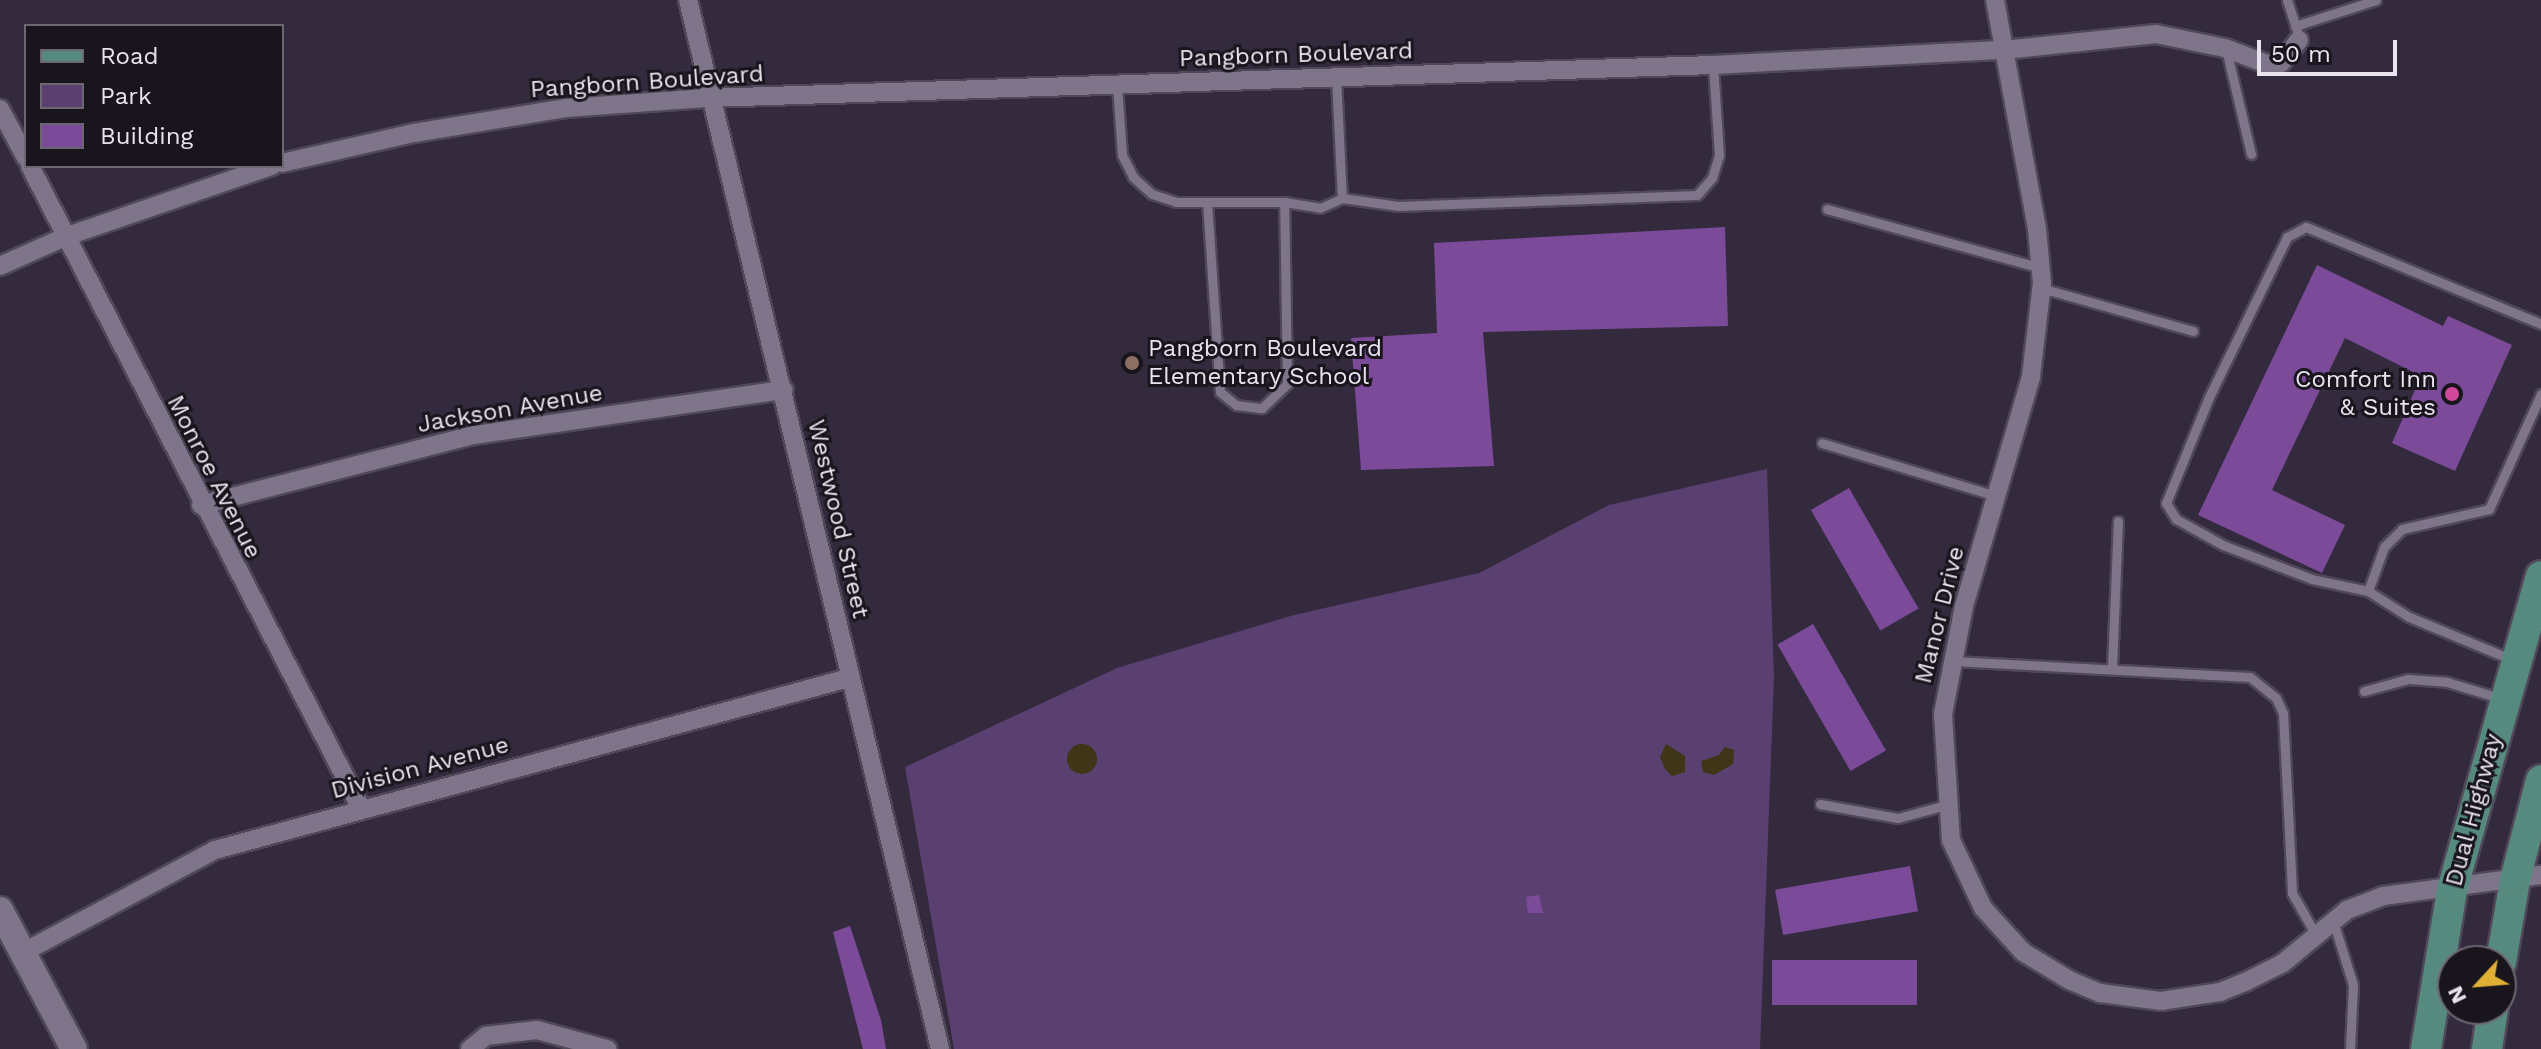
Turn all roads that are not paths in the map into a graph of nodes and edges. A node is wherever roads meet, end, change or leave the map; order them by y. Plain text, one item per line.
1 (688, 0) edge
2 (1995, 0) edge
3 (2287, 0) edge
4 (2376, 0) edge
5 (2297, 33) junction
6 (2225, 48) junction
7 (2004, 50) junction
8 (1713, 65) junction
9 (1336, 77) junction
10 (1117, 85) junction
11 (708, 98) junction
12 (0, 109) edge
13 (24, 154) edge
14 (2251, 154) dead end
15 (284, 163) edge
16 (31, 168) edge
17 (266, 168) edge
18 (1342, 198) junction
19 (1207, 202) junction
20 (1284, 202) junction
21 (1827, 209) dead end
22 (67, 236) junction
23 (0, 266) edge
24 (2041, 268) junction
25 (2041, 288) junction
26 (2541, 324) edge
27 (2193, 331) dead end
28 (784, 390) junction
29 (2541, 394) edge
30 (1822, 443) dead end
31 (1996, 496) junction
32 (201, 505) junction
33 (2118, 521) dead end
34 (2541, 576) edge
35 (2368, 591) junction
36 (2513, 660) junction
37 (1950, 661) junction
38 (2112, 668) junction
39 (849, 678) junction
40 (2364, 691) dead end
41 (2503, 699) junction
42 (2541, 780) edge
43 (1820, 804) dead end
44 (1946, 805) junction
45 (361, 808) junction
46 (2528, 877) edge
47 (2452, 890) junction
48 (0, 910) edge
49 (2333, 921) junction
50 (2316, 935) junction
51 (2506, 945) edge
52 (22, 953) junction
53 (2491, 1025) edge
54 (74, 1049) edge
55 (470, 1049) edge
56 (607, 1049) edge
57 (940, 1049) edge
58 (2350, 1049) edge
59 (2426, 1049) edge
60 (2487, 1049) edge

1 - 11 street, Westwood Street
2 - 7 street, Manor Drive
3 - 5 lane
4 - 5 lane
5 - 6 street, Pangborn Boulevard
6 - 7 street, Pangborn Boulevard
6 - 14 lane
7 - 8 street, Pangborn Boulevard
7 - 24 street, Manor Drive
8 - 9 street, Pangborn Boulevard
8 - 18 lane
9 - 10 street, Pangborn Boulevard
9 - 18 lane
10 - 11 street, Pangborn Boulevard
10 - 19 lane
11 - 15 street, Pangborn Boulevard
11 - 28 street, Westwood Street
12 - 13 street
16 - 22 street, Monroe Avenue
17 - 22 street
18 - 20 lane
19 - 20 lane
19 - 20 lane
21 - 24 lane
22 - 23 street
22 - 32 street, Monroe Avenue
24 - 25 street, Manor Drive
25 - 27 lane
25 - 31 street, Manor Drive
26 - 35 lane
28 - 32 street, Jackson Avenue
28 - 39 street, Westwood Street
29 - 35 lane
30 - 31 lane
31 - 37 street, Manor Drive
32 - 45 street, Monroe Avenue
33 - 38 lane
34 - 36 main road, Dual Highway
35 - 36 lane
36 - 41 main road, Dual Highway
37 - 38 lane
37 - 44 street, Manor Drive
38 - 50 lane
39 - 45 street, Division Avenue
39 - 57 street, Westwood Street
40 - 41 lane
41 - 47 main road, Dual Highway
42 - 46 main road
43 - 44 lane
44 - 50 street, Manor Drive
45 - 52 street, Division Avenue
46 - 47 street, Manor Drive
46 - 51 main road
47 - 49 street, Manor Drive
47 - 59 main road, Dual Highway
48 - 52 main road
49 - 50 street, Manor Drive
49 - 58 lane
52 - 54 main road
53 - 60 main road
55 - 56 street

